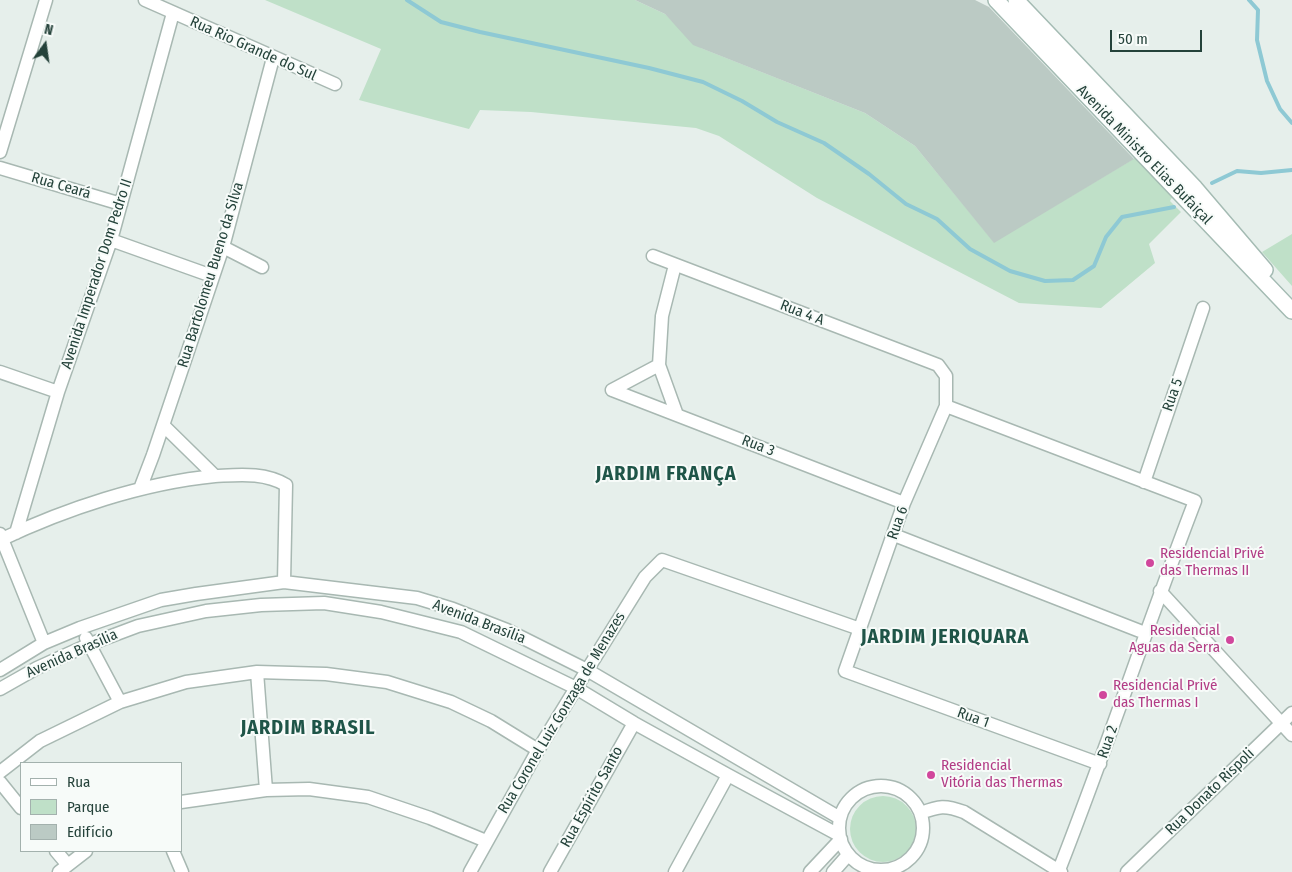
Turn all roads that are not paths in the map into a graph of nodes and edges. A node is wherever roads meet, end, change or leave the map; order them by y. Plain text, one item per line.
1 (46, 0) edge
2 (145, 0) edge
3 (996, 0) edge
4 (1016, 0) edge
5 (173, 13) junction
6 (273, 58) junction
7 (335, 84) dead end
8 (0, 152) edge
9 (0, 168) edge
10 (121, 204) junction
11 (111, 240) junction
12 (223, 247) junction
13 (654, 256) dead end
14 (675, 265) junction
15 (262, 267) dead end
16 (212, 276) junction
17 (1202, 308) dead end
18 (1292, 311) edge
19 (659, 366) junction
20 (0, 372) edge
21 (946, 376) joint
22 (58, 392) junction
23 (946, 406) junction
24 (677, 415) junction
25 (163, 425) junction
26 (215, 476) junction
27 (1144, 482) junction
28 (140, 488) junction
29 (904, 502) junction
30 (16, 533) junction
31 (894, 536) junction
32 (1, 538) edge
33 (284, 582) junction
34 (1160, 591) junction
35 (80, 628) junction
36 (860, 629) junction
37 (1145, 632) junction
38 (44, 643) junction
39 (90, 644) junction
40 (0, 670) edge
41 (587, 670) junction
42 (846, 671) joint
43 (257, 672) junction
44 (0, 688) edge
45 (576, 688) junction
46 (120, 702) junction
47 (1292, 713) edge
48 (634, 723) junction
49 (1281, 723) junction
50 (1292, 735) edge
51 (538, 750) junction
52 (1100, 764) junction
53 (0, 772) edge
54 (728, 775) junction
55 (0, 782) edge
56 (266, 790) junction
57 (182, 802) edge
58 (20, 807) edge
59 (921, 813) junction
60 (840, 818) junction
61 (840, 837) junction
62 (486, 840) junction
63 (56, 852) edge
64 (85, 852) edge
65 (173, 852) edge
66 (848, 855) junction
67 (63, 868) edge
68 (1060, 871) edge
69 (182, 872) edge
70 (470, 872) edge
71 (550, 872) edge
72 (674, 872) edge
73 (810, 872) edge
74 (833, 872) edge
75 (1127, 872) edge

1 - 8 street
2 - 5 street, Rua Rio Grande do Sul
3 - 18 main road, Avenida Ministro Elias Bufaiçal
4 - 18 main road, Avenida Ministro Elias Bufaiçal
5 - 6 street, Rua Rio Grande do Sul
5 - 10 street, Avenida Imperador Dom Pedro II
6 - 7 street, Rua Rio Grande do Sul
6 - 12 street, Rua Bartolomeu Bueno da Silva
9 - 10 street, Rua Ceará
10 - 11 street, Avenida Imperador Dom Pedro II
11 - 16 street
11 - 22 street, Avenida Imperador Dom Pedro II
12 - 15 street
12 - 16 street, Rua Bartolomeu Bueno da Silva
13 - 14 street, Rua 4 A
14 - 19 street
14 - 21 street, Rua 4 A
16 - 25 street, Rua Bartolomeu Bueno da Silva
17 - 27 street, Rua 5
19 - 24 street
19 - 24 street, Rua 3
20 - 22 street
21 - 23 street, Rua 6
22 - 30 street, Avenida Imperador Dom Pedro II
23 - 27 street
23 - 29 street, Rua 6
24 - 29 street, Rua 3
25 - 26 street
25 - 28 street, Rua Bartolomeu Bueno da Silva
26 - 28 street
26 - 33 street
27 - 34 street, Rua 2
28 - 30 street
29 - 31 street, Rua 6
30 - 32 street
31 - 36 street, Rua 6
31 - 37 street
32 - 38 street
33 - 35 street, Avenida Brasília
33 - 41 street, Avenida Brasília
34 - 37 street, Rua 2
34 - 49 street
35 - 38 street, Avenida Brasília
35 - 39 street
36 - 41 street, Rua Coronel Luiz Gonzaga de Menazes
36 - 42 street, Rua 6
37 - 52 street, Rua 2
38 - 40 street, Avenida Brasília
39 - 44 street, Avenida Brasília
39 - 45 street, Avenida Brasília
39 - 46 street
41 - 45 street, Rua Coronel Luiz Gonzaga de Menazes
41 - 60 street, Avenida Brasília
42 - 52 street, Rua 1
43 - 46 street
43 - 51 street
43 - 56 street
45 - 48 street, Avenida Brasília
45 - 51 street, Rua Coronel Luiz Gonzaga de Menazes
46 - 53 street
47 - 49 street, Rua Donato Rispoli
48 - 54 street, Avenida Brasília
48 - 71 street, Rua Espírito Santo
49 - 50 street
49 - 75 street, Rua Donato Rispoli
51 - 62 street, Rua Coronel Luiz Gonzaga de Menazes
52 - 68 street, Rua 2
54 - 61 street, Avenida Brasília
54 - 72 street
55 - 58 street
56 - 57 street
56 - 62 street
59 - 60 street
59 - 66 street
59 - 68 street
60 - 61 street
61 - 66 street
61 - 73 street
62 - 70 street, Rua Coronel Luiz Gonzaga de Menazes
63 - 67 street
64 - 67 street
65 - 69 street
66 - 74 street

